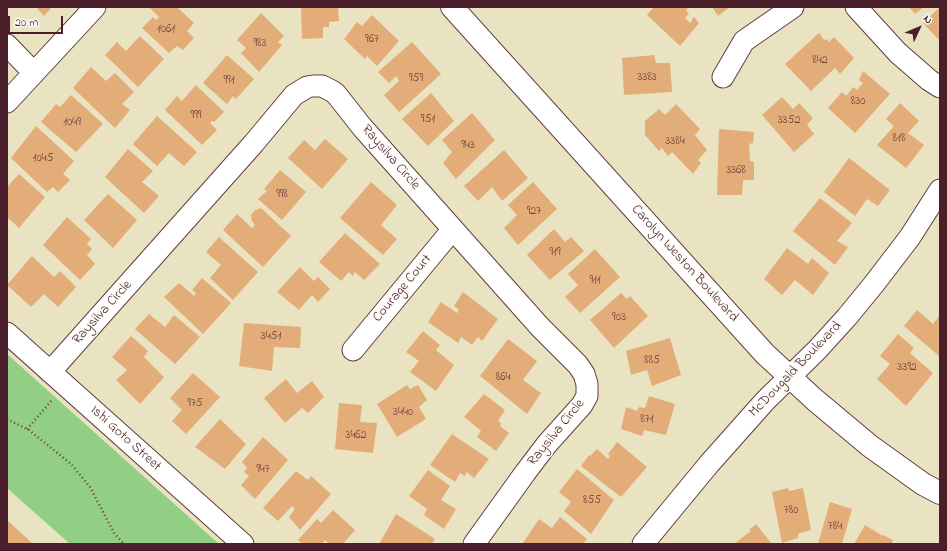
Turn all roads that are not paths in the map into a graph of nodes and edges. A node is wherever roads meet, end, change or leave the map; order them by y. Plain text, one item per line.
1 (95, 7) edge
2 (452, 7) edge
3 (793, 7) edge
4 (856, 7) edge
5 (7, 45) edge
6 (34, 72) junction
7 (723, 77) dead end
8 (940, 87) edge
9 (7, 102) edge
10 (940, 190) edge
11 (453, 229) junction
12 (7, 333) edge
13 (353, 350) dead end
14 (789, 377) junction
15 (57, 378) junction
16 (940, 493) edge
17 (243, 544) edge
18 (474, 544) edge
19 (643, 544) edge

1 - 6 street
2 - 14 street, Carolyn Weston Boulevard
3 - 7 street
4 - 8 street
5 - 6 street
6 - 9 street
10 - 14 street, McDougald Boulevard
11 - 13 street, Courage Court
11 - 15 street, Raysilva Circle
11 - 18 street, Raysilva Circle
12 - 15 street, Ishi Goto Street
14 - 16 street, Carolyn Weston Boulevard
14 - 19 street, McDougald Boulevard
15 - 17 street, Ishi Goto Street

